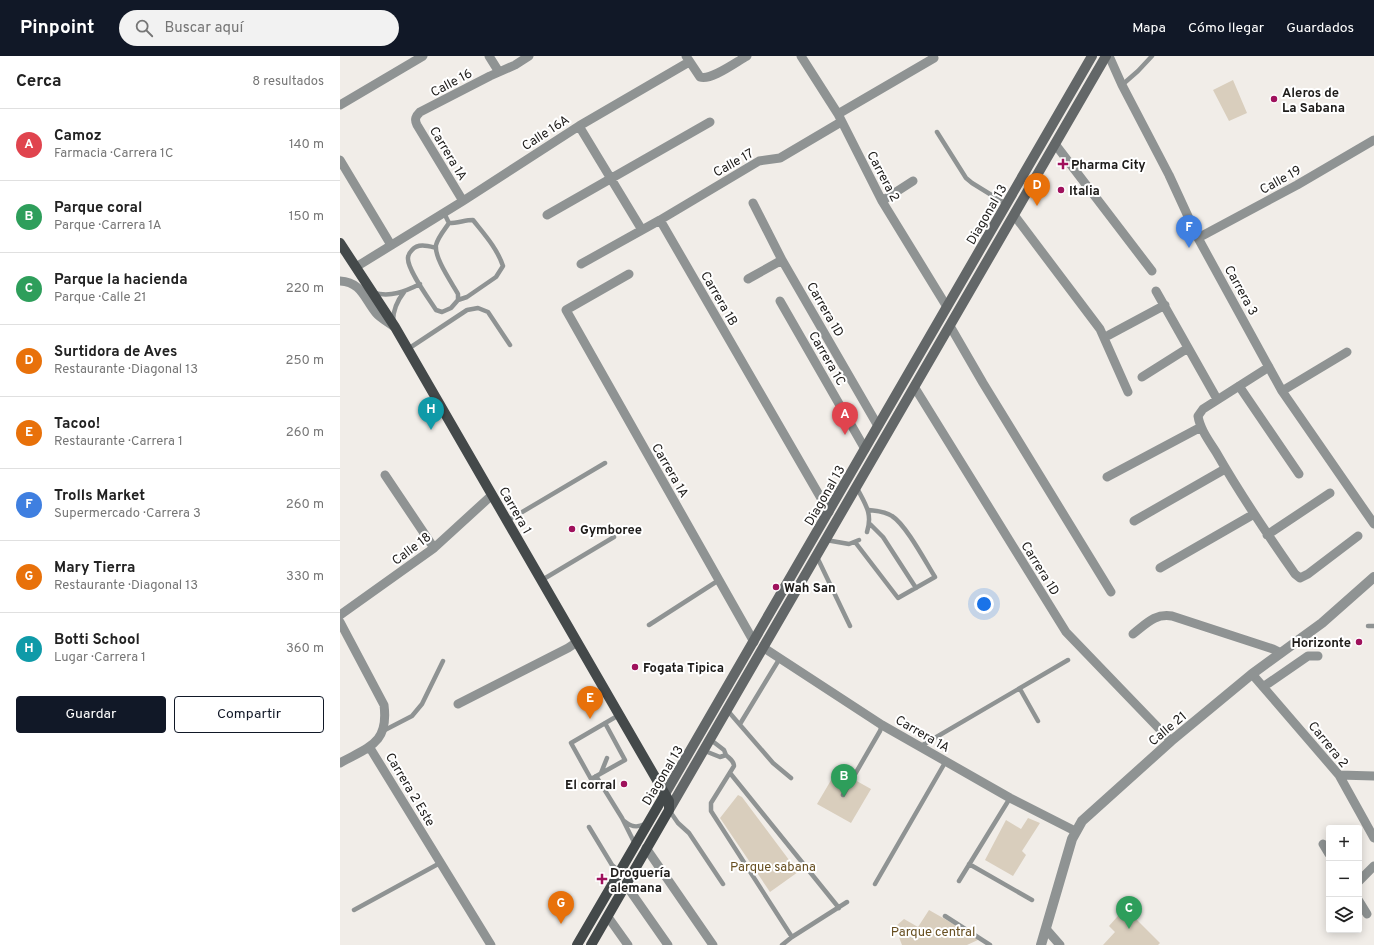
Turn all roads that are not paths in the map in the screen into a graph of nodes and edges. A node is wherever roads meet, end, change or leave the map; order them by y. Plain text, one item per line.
1 (422, 56) edge
2 (489, 56) edge
3 (529, 56) edge
4 (747, 56) edge
5 (801, 56) edge
6 (1092, 56) edge
7 (1107, 56) edge
8 (1152, 56) edge
9 (934, 58) dead end
10 (688, 59) edge
11 (499, 72) junction
12 (1122, 86) junction
13 (340, 105) edge
14 (416, 117) joint
15 (840, 118) junction
16 (710, 122) dead end
17 (579, 126) junction
18 (937, 132) dead end
19 (1374, 140) edge
20 (1055, 144) junction
21 (340, 160) edge
22 (611, 179) junction
23 (913, 181) dead end
24 (463, 201) junction
25 (882, 201) junction
26 (753, 203) dead end
27 (1006, 204) junction
28 (444, 213) junction
29 (547, 215) dead end
30 (1014, 215) junction
31 (660, 220) junction
32 (449, 223) junction
33 (642, 230) junction
34 (1198, 238) junction
35 (340, 243) edge
36 (391, 245) junction
37 (436, 248) junction
38 (782, 260) junction
39 (581, 264) dead end
40 (356, 267) junction
41 (1152, 271) dead end
42 (629, 274) dead end
43 (748, 279) dead end
44 (340, 281) edge
45 (420, 284) junction
46 (1156, 291) dead end
47 (404, 292) junction
48 (372, 293) junction
49 (458, 300) junction
50 (780, 301) dead end
51 (1165, 305) junction
52 (947, 307) junction
53 (394, 326) junction
54 (950, 326) junction
55 (1109, 336) dead end
56 (510, 345) dead end
57 (1188, 348) junction
58 (408, 349) junction
59 (1347, 352) dead end
60 (1269, 367) junction
61 (1142, 377) dead end
62 (1239, 386) junction
63 (914, 388) junction
64 (1282, 391) junction
65 (1128, 392) dead end
66 (1217, 399) junction
67 (878, 426) junction
68 (1201, 427) junction
69 (865, 449) junction
70 (605, 463) dead end
71 (1225, 469) junction
72 (1299, 474) dead end
73 (386, 475) dead end
74 (1107, 477) dead end
75 (857, 488) junction
76 (1330, 493) dead end
77 (492, 495) junction
78 (869, 510) junction
79 (829, 512) junction
80 (1254, 514) junction
81 (507, 521) junction
82 (1134, 521) dead end
83 (870, 524) junction
84 (1374, 524) edge
85 (867, 532) dead end
86 (1267, 535) junction
87 (1358, 536) dead end
88 (614, 537) dead end
89 (826, 540) junction
90 (434, 548) junction
91 (817, 557) junction
92 (1160, 568) dead end
93 (1374, 578) edge
94 (542, 580) junction
95 (719, 580) junction
96 (916, 588) junction
97 (1111, 592) dead end
98 (340, 616) edge
99 (340, 622) edge
100 (649, 625) dead end
101 (850, 626) dead end
102 (1368, 626) dead end
103 (1374, 626) edge
104 (1133, 634) dead end
105 (577, 642) junction
106 (754, 642) junction
107 (764, 648) junction
108 (1281, 654) junction
109 (1318, 656) dead end
110 (780, 658) junction
111 (1068, 660) dead end
112 (443, 661) dead end
113 (1252, 674) junction
114 (1263, 687) junction
115 (1020, 689) junction
116 (458, 704) dead end
117 (728, 711) junction
118 (619, 715) junction
119 (1038, 721) dead end
120 (604, 723) junction
121 (740, 724) junction
122 (882, 725) junction
123 (602, 730) dead end
124 (383, 731) junction
125 (613, 738) junction
126 (711, 740) junction
127 (1171, 741) junction
128 (610, 744) dead end
129 (921, 746) junction
130 (370, 748) junction
131 (704, 751) junction
132 (726, 756) junction
133 (607, 758) dead end
134 (946, 761) junction
135 (340, 763) edge
136 (590, 768) dead end
137 (601, 773) junction
138 (588, 774) junction
139 (730, 774) junction
140 (1339, 775) junction
141 (596, 776) junction
142 (1374, 776) edge
143 (791, 778) dead end
144 (666, 794) junction
145 (844, 794) dead end
146 (1010, 798) junction
147 (669, 810) junction
148 (622, 818) junction
149 (650, 820) junction
150 (589, 827) dead end
151 (1075, 831) junction
152 (1374, 838) edge
153 (1323, 844) dead end
154 (635, 845) junction
155 (646, 848) junction
156 (1326, 849) edge
157 (440, 863) junction
158 (969, 864) junction
159 (1374, 866) edge
160 (620, 872) junction
161 (1362, 878) edge
162 (959, 881) dead end
163 (626, 884) junction
164 (723, 884) dead end
165 (875, 884) dead end
166 (1032, 900) dead end
167 (847, 902) dead end
168 (1362, 906) edge
169 (839, 908) junction
170 (354, 910) dead end
171 (1367, 914) dead end
172 (945, 916) dead end
173 (608, 917) junction
174 (1046, 929) junction
175 (792, 937) junction
176 (491, 945) edge
177 (577, 945) edge
178 (592, 945) edge
179 (628, 945) edge
180 (668, 945) edge
181 (713, 945) edge
182 (782, 945) edge
183 (990, 945) edge
184 (1041, 945) edge
185 (1060, 945) edge

1 - 13 street
2 - 11 street
3 - 11 street, Calle 16
4 - 10 street, Calle 16A
5 - 15 street, Carrera 2
6 - 27 main road, Diagonal 13
7 - 12 street, Carrera 3
7 - 20 main road, Diagonal 13
8 - 12 lane
9 - 15 street, Calle 17
10 - 17 street, Calle 16A
11 - 14 street, Calle 16
12 - 34 street, Carrera 3
14 - 24 street, Carrera 1A
15 - 25 street, Carrera 2
15 - 31 street, Calle 17
16 - 22 street
17 - 22 street
17 - 24 street, Calle 16A
18 - 27 lane
19 - 34 street, Calle 19
20 - 30 main road, Diagonal 13
20 - 41 street
21 - 36 street
22 - 29 street
22 - 33 street
23 - 25 street
24 - 28 street, Calle 16A
25 - 52 street, Carrera 2
26 - 38 street, Carrera 1D
27 - 52 main road, Diagonal 13
28 - 32 lane
28 - 36 street, Calle 16A
30 - 54 main road, Diagonal 13
30 - 65 street
31 - 33 street
31 - 79 street, Carrera 1B
32 - 37 lane
32 - 49 lane
33 - 39 street
34 - 60 street, Carrera 3
35 - 40 main road, Carrera 1
36 - 40 street, Calle 16A
37 - 45 lane
37 - 49 lane
38 - 43 street
38 - 67 street, Carrera 1D
40 - 48 main road, Carrera 1
42 - 95 street, Carrera 1A
44 - 53 street
45 - 47 lane
45 - 49 lane
46 - 51 street
47 - 48 lane
47 - 53 lane
48 - 53 main road, Carrera 1
50 - 69 street, Carrera 1C
51 - 55 street
51 - 57 street
52 - 67 main road, Diagonal 13
53 - 58 main road, Carrera 1
54 - 63 main road, Diagonal 13
54 - 97 street
56 - 58 lane
57 - 61 street
57 - 66 street
58 - 77 main road, Carrera 1
59 - 64 street
60 - 62 street
60 - 64 street, Carrera 3
62 - 66 street
62 - 72 street
63 - 75 main road, Diagonal 13
63 - 127 street, Carrera 1D
64 - 84 street, Carrera 3
66 - 68 street
67 - 69 main road, Diagonal 13
68 - 71 street
68 - 74 street
69 - 79 main road, Diagonal 13
70 - 81 lane
71 - 80 street
71 - 82 street
73 - 90 street
75 - 78 lane
75 - 89 main road, Diagonal 13
76 - 86 street
77 - 81 main road, Carrera 1
77 - 90 street, Calle 18
78 - 83 lane
78 - 96 lane
79 - 106 main road, Diagonal 13
80 - 86 street
80 - 92 street
81 - 94 main road, Carrera 1
83 - 85 lane
83 - 96 lane
86 - 87 street
88 - 94 lane
89 - 91 main road, Diagonal 13
89 - 96 lane
90 - 98 street, Calle 18
91 - 101 lane
91 - 107 main road, Diagonal 13
93 - 108 street, Calle 21
94 - 105 main road, Carrera 1
95 - 100 lane
95 - 106 street, Carrera 1A
99 - 124 street
102 - 103 lane
104 - 108 street
105 - 116 street
105 - 118 main road, Carrera 1
106 - 144 main road, Diagonal 13
107 - 110 street, Carrera 1A
107 - 117 main road, Diagonal 13
108 - 113 street, Calle 21
109 - 114 street
110 - 121 lane
110 - 122 street, Carrera 1A
111 - 115 lane
112 - 124 lane
113 - 114 street, Carrera 2
113 - 127 street, Calle 21
114 - 140 street, Carrera 2
115 - 119 lane
115 - 129 lane
117 - 121 lane
117 - 126 main road, Diagonal 13
118 - 120 lane
118 - 144 main road, Carrera 1
120 - 123 lane
120 - 125 lane
120 - 138 lane
121 - 143 lane
122 - 129 street, Carrera 1A
122 - 145 lane
124 - 130 street, Carrera 2 Este
125 - 128 lane
125 - 137 lane
126 - 131 main road, Diagonal 13
126 - 132 lane
127 - 151 street, Calle 21
129 - 134 street, Carrera 1A
130 - 135 street
130 - 157 street, Carrera 2 Este
131 - 132 lane
131 - 147 main road, Diagonal 13
132 - 139 lane
133 - 137 lane
134 - 146 street, Carrera 1A
134 - 165 lane
136 - 138 lane
137 - 141 lane
138 - 141 lane
139 - 169 lane
139 - 175 lane
140 - 142 street
140 - 152 street, Carrera 2
141 - 148 lane
144 - 147 main road
144 - 149 main road, Diagonal 13
146 - 151 street, Carrera 1A
146 - 158 lane
147 - 155 main road, Diagonal 13
147 - 164 lane
148 - 149 lane
148 - 154 lane
149 - 154 main road, Diagonal 13
150 - 160 lane
151 - 174 street, Calle 21
153 - 156 street
154 - 160 main road, Diagonal 13
155 - 163 main road, Diagonal 13
155 - 181 street
157 - 170 lane
157 - 176 street, Carrera 2 Este
158 - 162 lane
158 - 166 lane
159 - 161 street
160 - 177 main road, Diagonal 13
163 - 173 main road, Diagonal 13
163 - 180 street
167 - 169 lane
168 - 171 street
169 - 175 lane
172 - 183 lane
173 - 178 main road, Diagonal 13
173 - 179 street
174 - 184 street, Calle 21
174 - 185 street
175 - 182 lane

